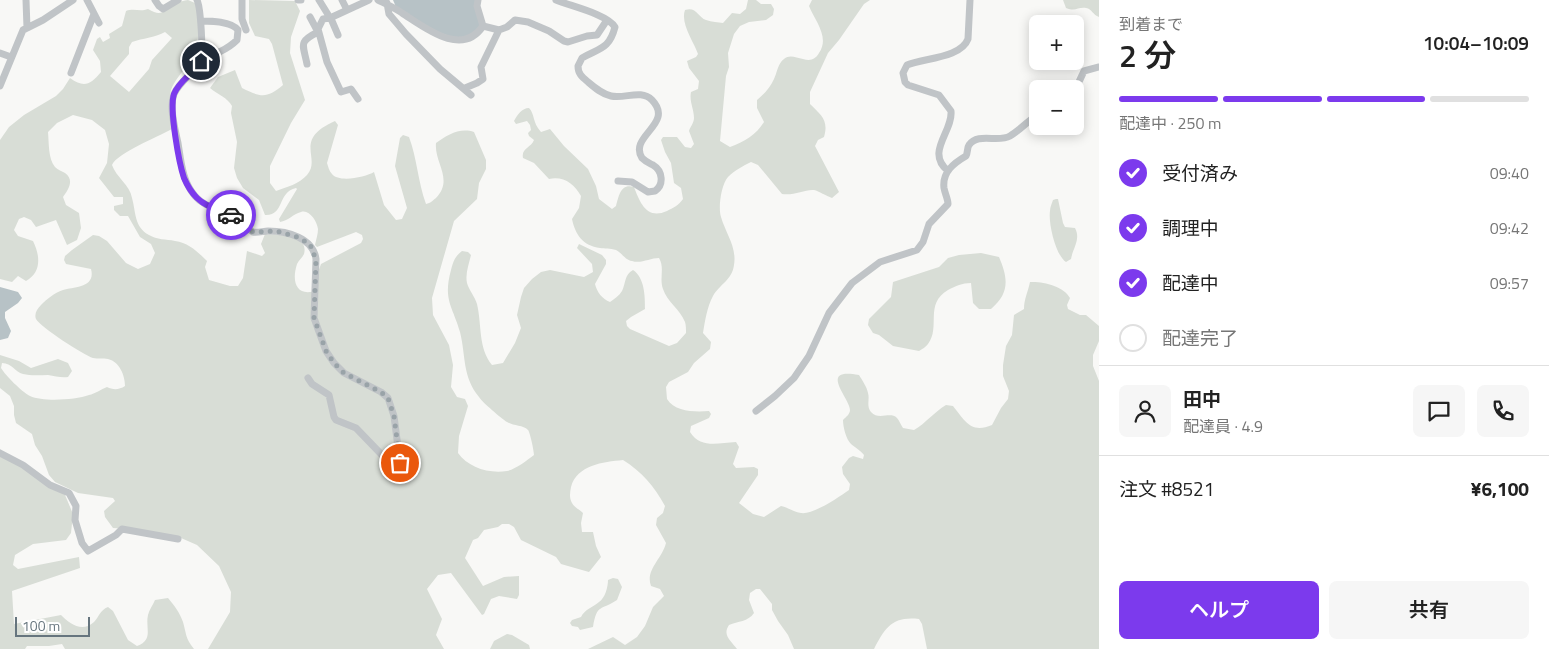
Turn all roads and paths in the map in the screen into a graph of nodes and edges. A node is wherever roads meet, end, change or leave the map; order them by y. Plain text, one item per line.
1 (26, 0) edge
2 (73, 0) edge
3 (155, 0) edge
4 (178, 0) edge
5 (196, 0) edge
6 (242, 0) edge
7 (320, 0) edge
8 (342, 0) edge
9 (369, 0) edge
10 (378, 0) edge
11 (478, 0) edge
12 (556, 0) edge
13 (970, 0) edge
14 (90, 1) edge
15 (387, 3) edge
16 (347, 10) junction
17 (94, 14) junction
18 (310, 16) dead end
19 (330, 18) junction
20 (607, 20) junction
21 (201, 21) junction
22 (99, 22) dead end
23 (483, 26) junction
24 (27, 28) junction
25 (499, 30) junction
26 (318, 32) junction
27 (238, 34) junction
28 (338, 36) dead end
29 (0, 53) edge
30 (11, 57) junction
31 (202, 57) junction
32 (307, 64) dead end
33 (1099, 67) edge
34 (71, 73) dead end
35 (1079, 80) edge
36 (0, 86) edge
37 (465, 88) junction
38 (471, 95) dead end
39 (358, 99) dead end
40 (1029, 119) edge
41 (948, 171) junction
42 (618, 181) dead end
43 (308, 378) dead end
44 (756, 411) dead end
45 (0, 453) edge
46 (178, 539) dead end

1 - 24 street
2 - 24 street
3 - 4 street
5 - 21 street
6 - 27 street
7 - 19 street
8 - 16 street
9 - 16 street
10 - 15 street
11 - 23 street
12 - 20 street
13 - 41 street
14 - 17 street
15 - 23 street
15 - 37 street
16 - 19 street
17 - 22 street
17 - 34 street
18 - 26 street
19 - 26 street
19 - 28 street
20 - 25 street
20 - 42 street
21 - 27 street
21 - 31 street
23 - 25 street
24 - 30 street
25 - 37 street
26 - 32 street
26 - 39 street
27 - 31 street
29 - 30 street
30 - 36 street
31 - 43 street
33 - 35 street
37 - 38 street
40 - 41 street
41 - 44 street
45 - 46 street

